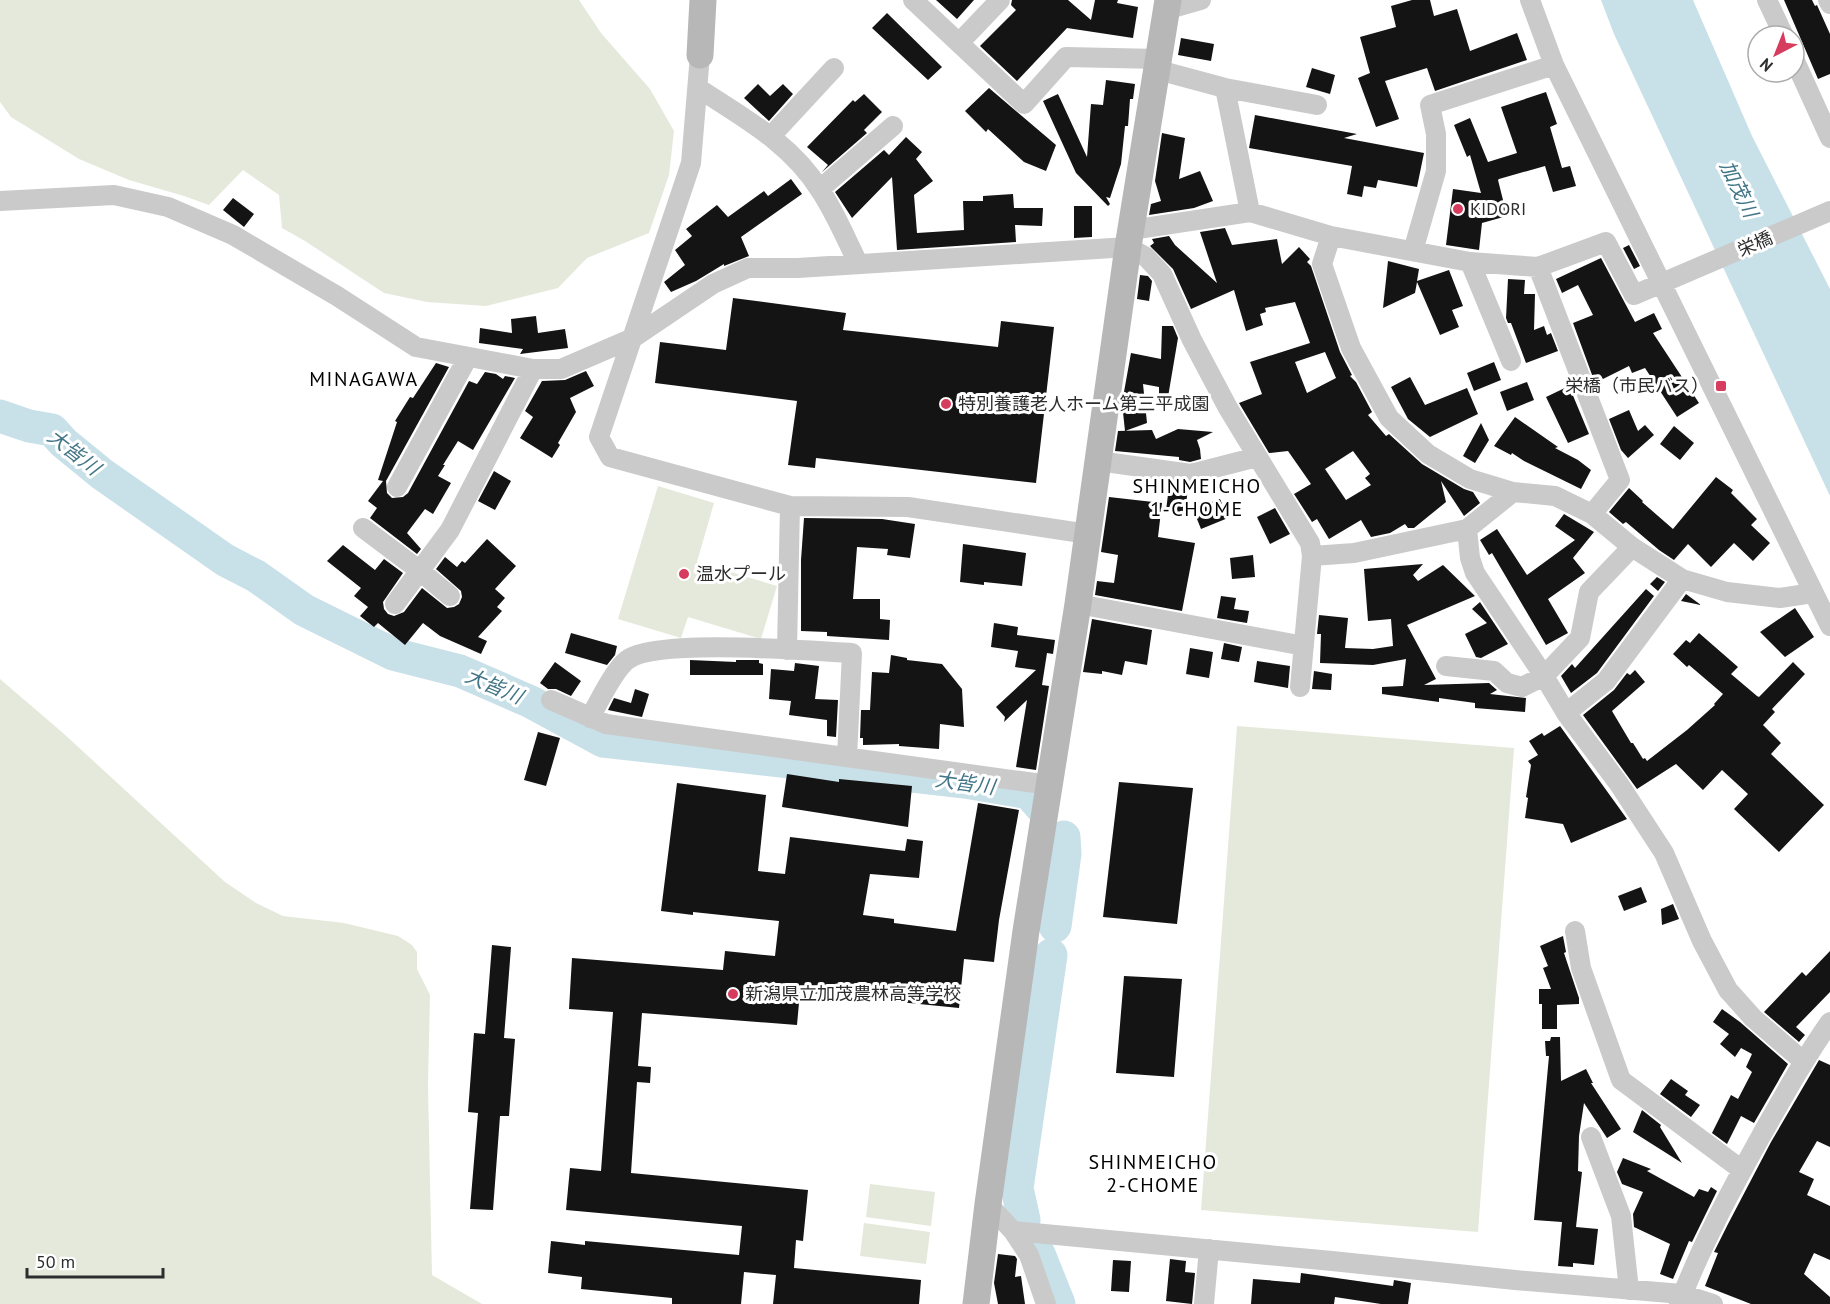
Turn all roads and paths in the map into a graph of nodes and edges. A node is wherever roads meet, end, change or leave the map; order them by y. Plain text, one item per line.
1 (703, 0) edge
2 (913, 0) edge
3 (1000, 0) edge
4 (1201, 0) edge
5 (1530, 0) edge
6 (1767, 0) edge
7 (1167, 5) edge
8 (1778, 24) edge
9 (959, 44) junction
10 (700, 55) joint
11 (1158, 65) junction
12 (1554, 65) junction
13 (834, 68) dead end
14 (1805, 84) edge
15 (698, 88) junction
16 (1225, 88) junction
17 (1317, 105) dead end
18 (893, 126) dead end
19 (771, 136) junction
20 (1830, 138) edge
21 (820, 189) junction
22 (0, 201) edge
23 (1830, 211) edge
24 (1250, 212) junction
25 (1331, 236) junction
26 (1129, 239) junction
27 (1413, 251) junction
28 (1470, 262) junction
29 (858, 263) junction
30 (1538, 267) junction
31 (1671, 280) junction
32 (633, 338) junction
33 (468, 357) junction
34 (1511, 361) dead end
35 (533, 369) junction
36 (1257, 457) junction
37 (1098, 461) junction
38 (397, 487) dead end
39 (1513, 492) junction
40 (790, 506) junction
41 (1592, 514) junction
42 (363, 528) dead end
43 (1467, 529) junction
44 (1088, 534) junction
45 (1632, 547) junction
46 (1312, 556) junction
47 (419, 570) junction
48 (1682, 579) junction
49 (1814, 593) junction
50 (450, 596) dead end
51 (394, 604) dead end
52 (1077, 604) junction
53 (1830, 626) edge
54 (1304, 646) junction
55 (787, 650) junction
56 (1446, 666) dead end
57 (1544, 676) junction
58 (1300, 687) dead end
59 (551, 700) dead end
60 (1566, 713) junction
61 (590, 718) junction
62 (847, 757) junction
63 (1049, 785) junction
64 (1575, 931) dead end
65 (1827, 1034) edge
66 (1803, 1061) junction
67 (1591, 1137) dead end
68 (1742, 1170) junction
69 (988, 1204) junction
70 (1013, 1231) junction
71 (1209, 1249) junction
72 (1629, 1290) junction
73 (1681, 1299) edge
74 (976, 1304) edge
75 (1046, 1304) edge
76 (1204, 1304) edge
77 (1713, 1304) edge

1 - 10 street
2 - 9 street
3 - 9 street
4 - 7 street
5 - 12 street
6 - 8 street
7 - 11 street
9 - 11 street
10 - 15 street
11 - 16 street
11 - 26 street
12 - 27 street
12 - 31 street
13 - 19 street
14 - 20 street
15 - 19 street
15 - 32 street
16 - 17 street
16 - 24 street
18 - 21 street
19 - 21 street
21 - 29 street
22 - 33 street
23 - 31 street, 栄橋
24 - 25 street
24 - 26 street
25 - 27 street
25 - 39 street
26 - 29 street
26 - 36 street
26 - 37 street
27 - 28 street
28 - 30 street
28 - 34 street
29 - 32 street
30 - 31 street, 栄橋
30 - 41 street
31 - 49 street
32 - 35 street
32 - 40 street
33 - 35 street
33 - 38 street
35 - 47 street
36 - 37 street
36 - 46 street
37 - 44 street
39 - 41 street
39 - 43 street
40 - 44 street
40 - 55 street
41 - 45 street
42 - 47 street
43 - 46 street
43 - 57 street
44 - 52 street
45 - 48 street
45 - 57 street
46 - 54 street
47 - 50 street
47 - 51 street
48 - 49 street
48 - 60 street
49 - 53 street
52 - 54 street
52 - 63 street
54 - 58 street
55 - 61 street
55 - 62 street
56 - 57 street
57 - 60 street
59 - 61 street
60 - 66 street
61 - 62 street
62 - 63 street
63 - 69 street
64 - 68 street
65 - 66 street
66 - 68 street
67 - 72 street
68 - 73 street
69 - 70 street
69 - 74 street
70 - 71 street
70 - 75 street
71 - 72 street
71 - 76 street
72 - 73 street
73 - 77 street

